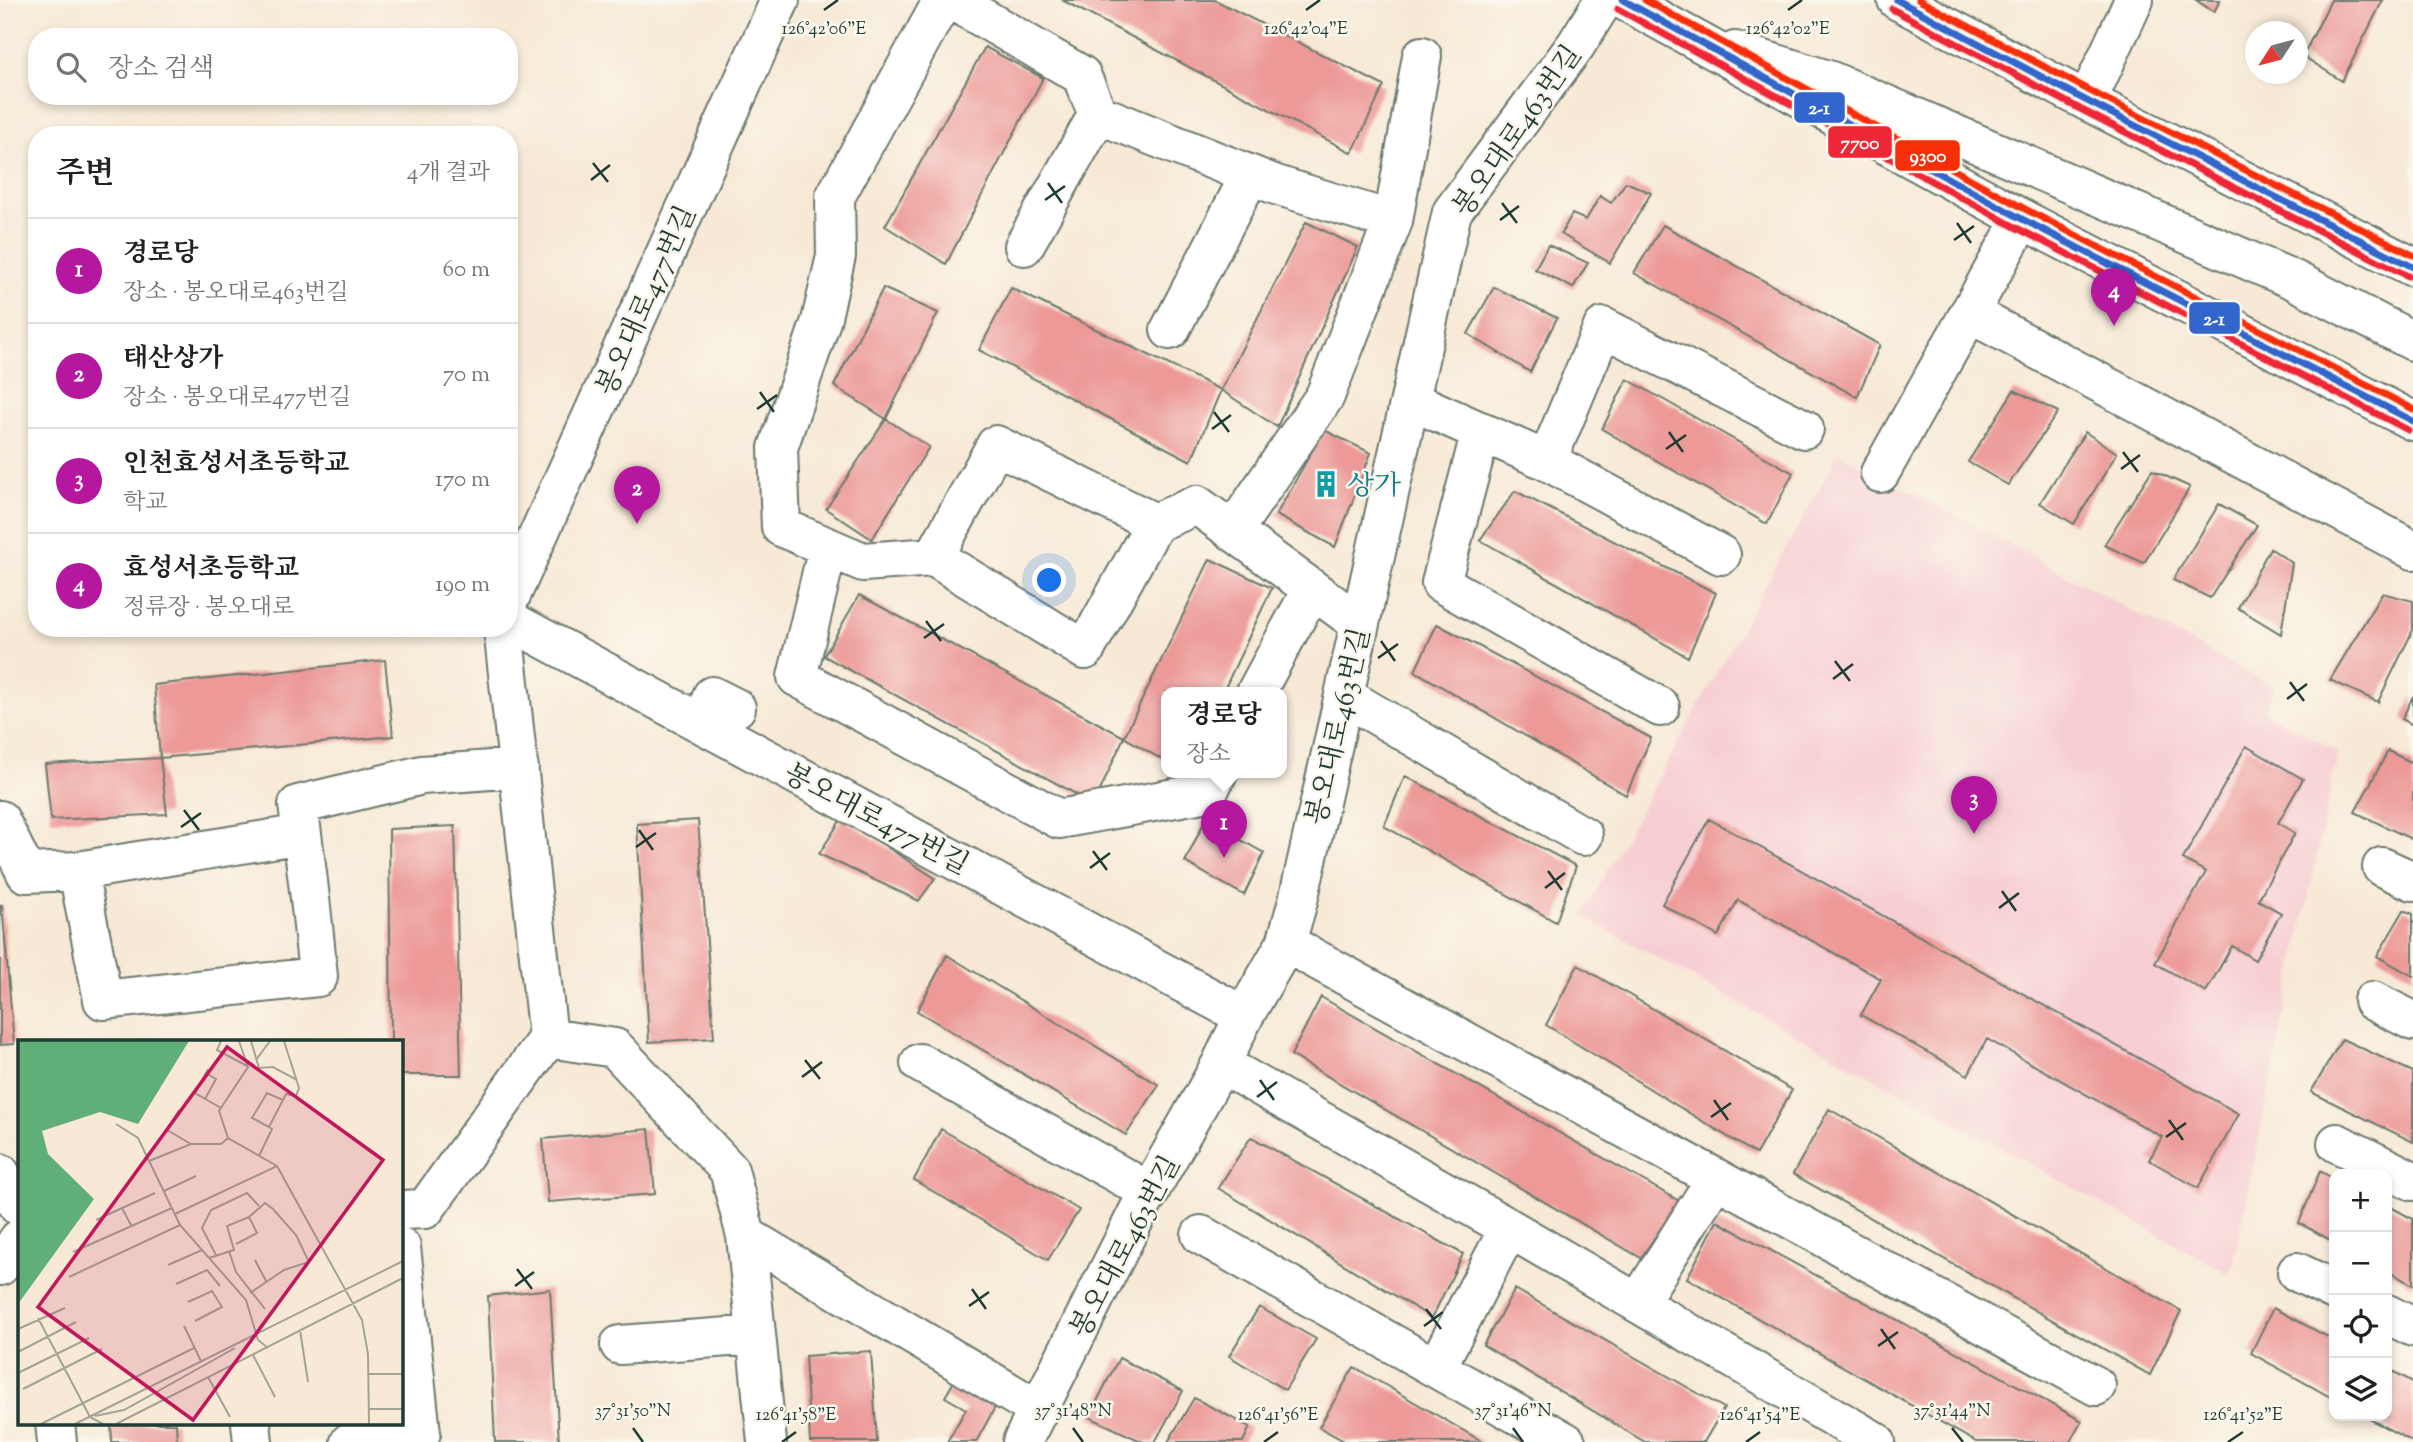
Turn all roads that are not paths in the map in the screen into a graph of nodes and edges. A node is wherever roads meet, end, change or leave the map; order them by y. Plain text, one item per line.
1 (780, 0) edge
2 (943, 0) edge
3 (952, 0) edge
4 (1604, 0) edge
5 (1623, 0) edge
6 (1897, 0) edge
7 (2134, 0) edge
8 (1696, 39) junction
9 (1422, 57) dead end
10 (2087, 102) junction
11 (1098, 114) junction
12 (1250, 175) junction
13 (2022, 219) junction
14 (1393, 221) junction
15 (1024, 246) dead end
16 (2413, 267) edge
17 (1969, 313) junction
18 (1170, 331) dead end
19 (2413, 341) edge
20 (1410, 400) junction
21 (2413, 421) edge
22 (1804, 429) dead end
23 (1481, 431) junction
24 (1547, 461) junction
25 (1880, 473) dead end
26 (1155, 523) junction
27 (1233, 531) junction
28 (828, 547) junction
29 (2413, 550) edge
30 (1721, 555) dead end
31 (934, 556) junction
32 (518, 580) edge
33 (1312, 589) junction
34 (518, 624) edge
35 (1360, 624) junction
36 (504, 637) edge
37 (1259, 687) edge
38 (1344, 696) junction
39 (1660, 707) dead end
40 (519, 768) junction
41 (1214, 778) edge
42 (0, 820) edge
43 (302, 835) junction
44 (1583, 836) dead end
45 (78, 870) junction
46 (1286, 943) junction
47 (2373, 1001) dead end
48 (1244, 1016) junction
49 (2413, 1021) edge
50 (548, 1038) junction
51 (920, 1063) dead end
52 (1221, 1064) junction
53 (2337, 1143) dead end
54 (0, 1173) edge
55 (1716, 1178) junction
56 (2413, 1181) edge
57 (1150, 1192) junction
58 (18, 1204) edge
59 (402, 1210) edge
60 (1509, 1228) junction
61 (1201, 1235) dead end
62 (746, 1236) junction
63 (18, 1240) edge
64 (0, 1266) edge
65 (402, 1267) edge
66 (2297, 1272) dead end
67 (2329, 1288) edge
68 (1638, 1303) junction
69 (2392, 1316) edge
70 (2413, 1327) edge
71 (756, 1335) junction
72 (620, 1345) dead end
73 (406, 1346) edge
74 (1436, 1368) junction
75 (2096, 1386) dead end
76 (55, 1424) edge
77 (251, 1424) edge
78 (1031, 1426) edge
79 (57, 1442) edge
80 (253, 1442) edge
81 (351, 1442) edge
82 (767, 1442) edge
83 (1566, 1442) edge
84 (1876, 1442) edge

1 - 32 street, 봉오대로477번길
2 - 28 street
3 - 11 street
4 - 20 street, 봉오대로463번길
5 - 8 street
6 - 10 street
7 - 10 street
8 - 13 street
8 - 19 street
9 - 14 street
10 - 16 street
11 - 12 street
11 - 15 street
12 - 14 street
12 - 18 street
13 - 17 street
13 - 21 street
14 - 27 street
17 - 25 street
17 - 29 street
20 - 23 street
20 - 35 street, 봉오대로463번길
22 - 24 street
23 - 24 street
23 - 39 street
24 - 30 street
26 - 27 street
26 - 31 street
26 - 31 street
27 - 33 street
28 - 31 street
28 - 41 street
33 - 35 street
33 - 37 street
34 - 48 street, 봉오대로477번길
35 - 38 street, 봉오대로463번길
36 - 40 street
38 - 44 street
38 - 46 street, 봉오대로463번길
40 - 43 street
40 - 50 street
42 - 45 street
43 - 45 street
43 - 45 street
46 - 48 street, 봉오대로463번길
46 - 55 street
47 - 49 street
48 - 52 street, 봉오대로463번길
50 - 59 street
50 - 62 street
51 - 57 street
52 - 57 street, 봉오대로463번길
52 - 60 street
53 - 56 street
54 - 58 street
55 - 68 street
55 - 75 street
57 - 78 street, 봉오대로463번길
60 - 68 street
60 - 74 street
61 - 74 street
62 - 71 street
62 - 78 street
63 - 64 street
65 - 73 street
66 - 67 street
68 - 84 street
69 - 70 street
71 - 72 street
71 - 82 street
73 - 81 street
74 - 83 street
76 - 79 street
77 - 80 street

